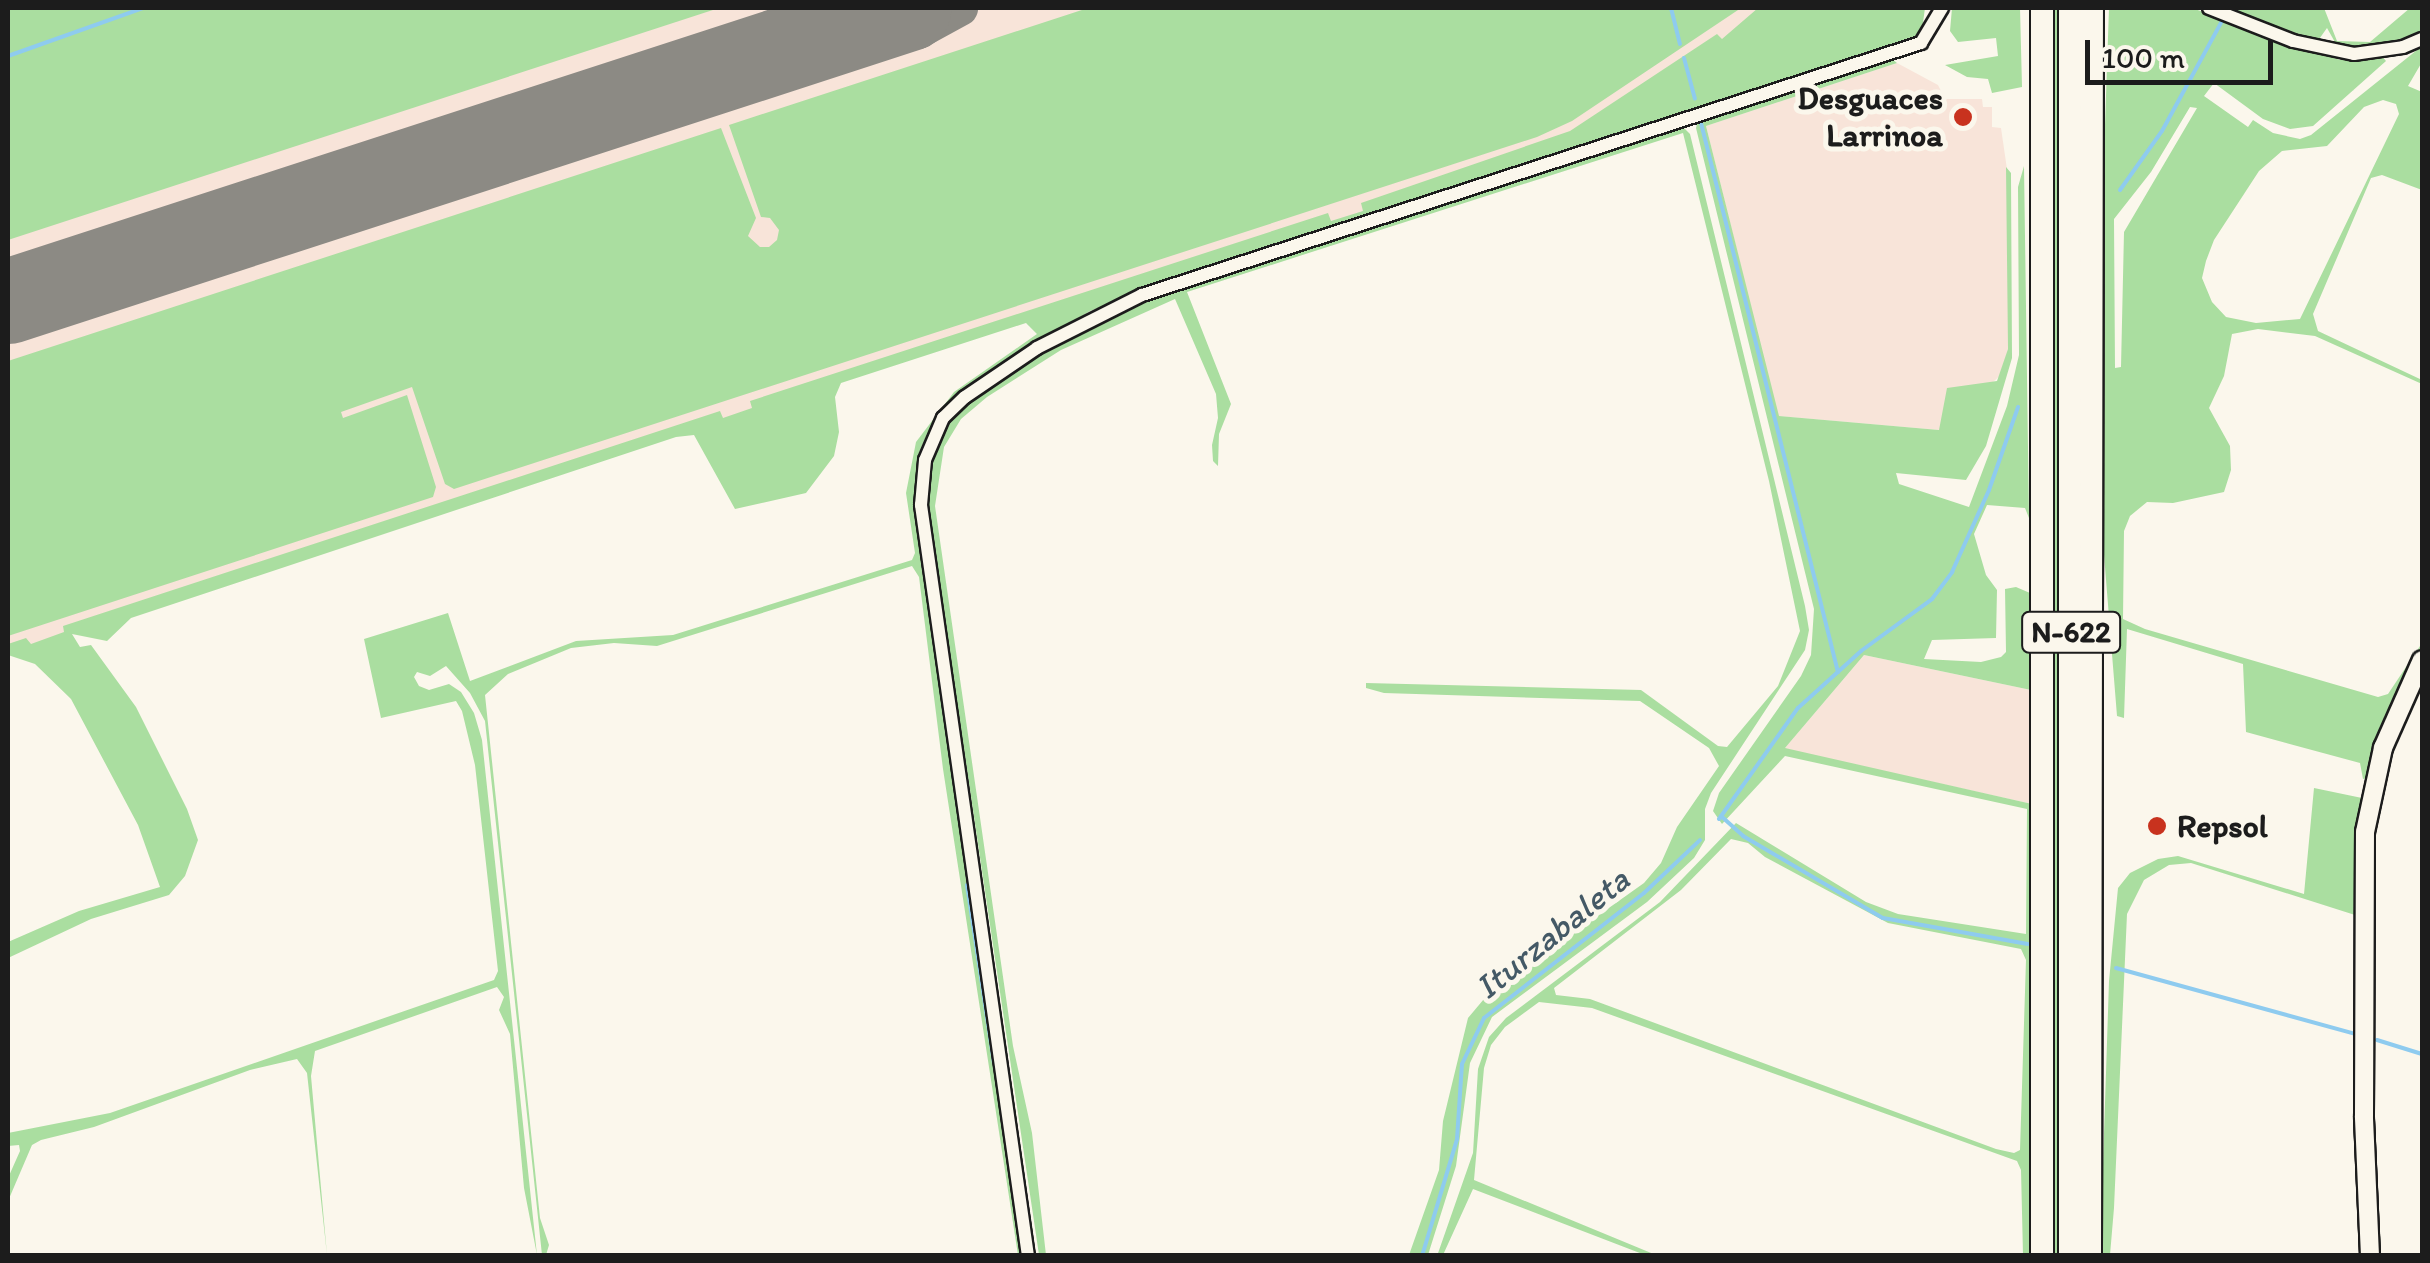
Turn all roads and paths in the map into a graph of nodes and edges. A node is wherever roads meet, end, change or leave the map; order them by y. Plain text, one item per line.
1 (1942, 8) edge
2 (2042, 8) edge
3 (2070, 8) edge
4 (2092, 8) edge
5 (2211, 8) edge
6 (2422, 39) edge
7 (2422, 660) edge
8 (1028, 1256) edge
9 (2042, 1256) edge
10 (2070, 1256) edge
11 (2090, 1256) edge
12 (2370, 1256) edge

1 - 8 street
2 - 9 highway, N-622
3 - 10 highway, N-622
4 - 11 highway
5 - 6 street
7 - 12 street

